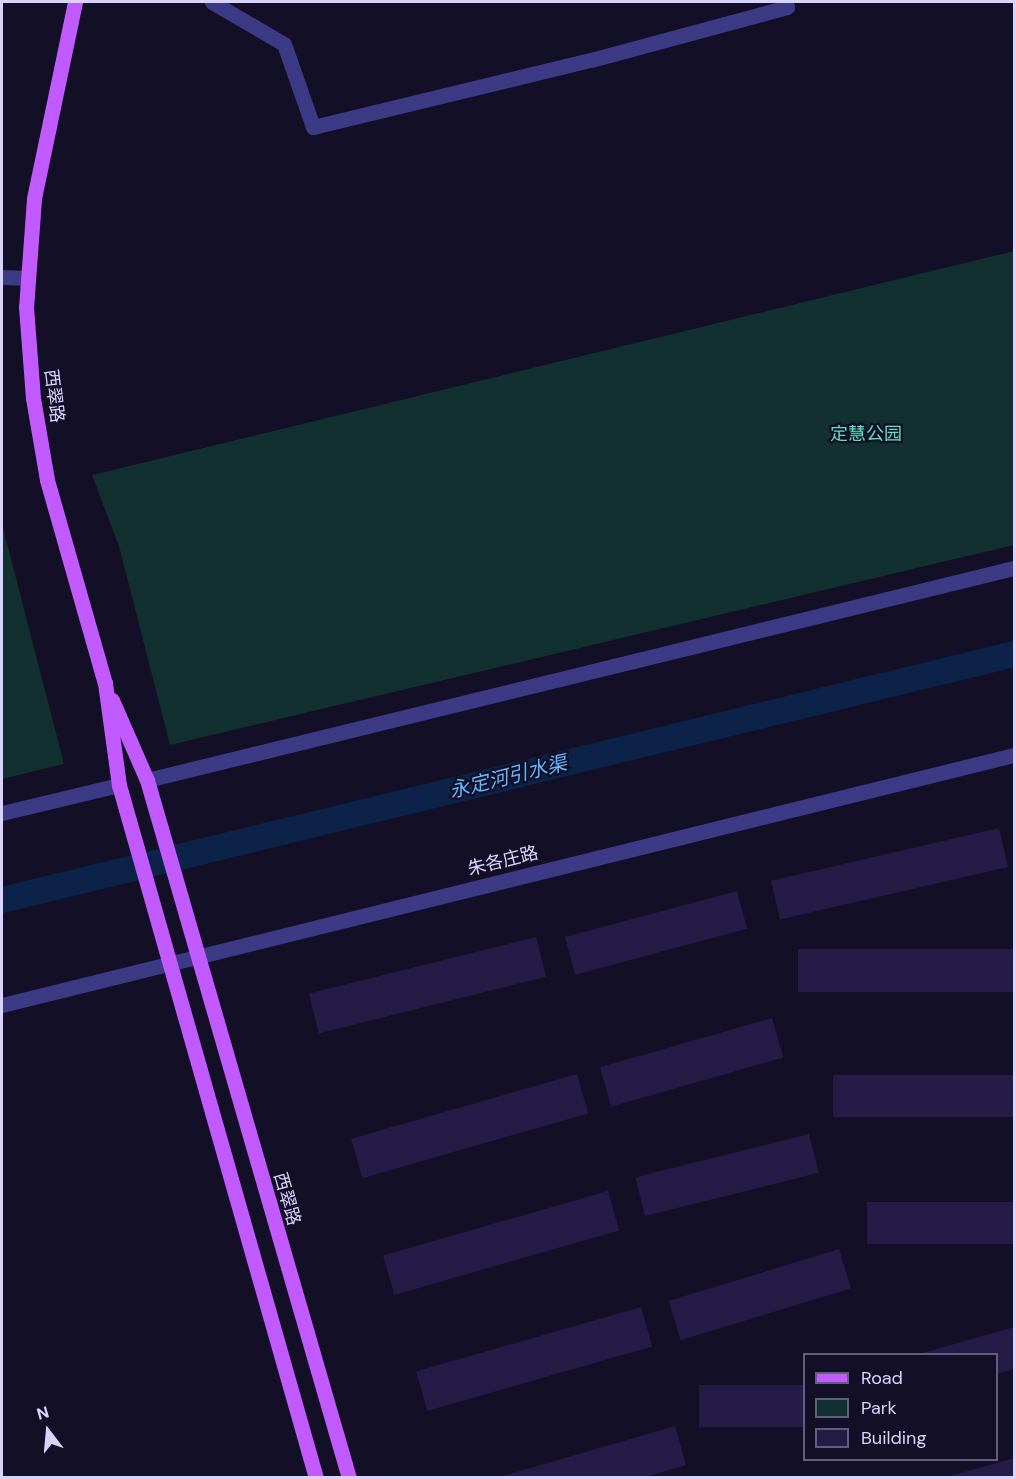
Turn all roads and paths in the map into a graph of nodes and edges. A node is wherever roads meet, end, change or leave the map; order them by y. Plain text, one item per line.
1 (75, 2) edge
2 (212, 2) edge
3 (785, 2) edge
4 (2, 277) edge
5 (28, 278) junction
6 (1014, 568) edge
7 (105, 683) junction
8 (1014, 755) edge
9 (147, 780) junction
10 (119, 785) junction
11 (2, 813) edge
12 (196, 957) junction
13 (168, 965) junction
14 (2, 1005) edge
15 (316, 1478) edge
16 (349, 1478) edge

1 - 5 main road, 西翠路
2 - 3 street
4 - 5 street
5 - 7 main road, 西翠路
6 - 9 street
7 - 9 main road, 西翠路
7 - 10 main road, 西翠路
8 - 12 street, 朱各庄路
9 - 12 main road, 西翠路
10 - 11 street
10 - 13 main road, 西翠路
12 - 13 street, 朱各庄路
12 - 16 main road, 西翠路
13 - 14 street, 朱各庄路
13 - 15 main road

